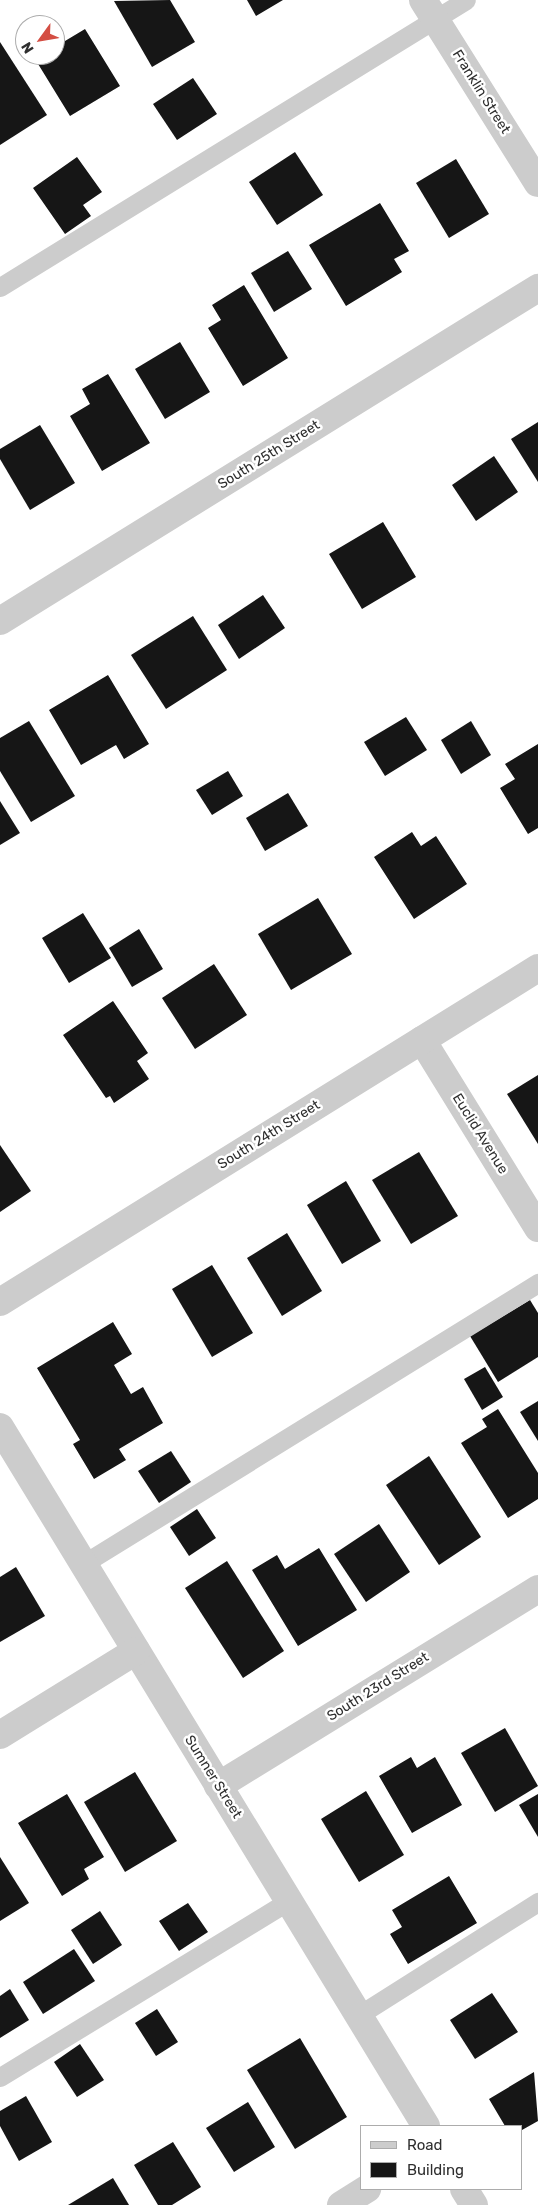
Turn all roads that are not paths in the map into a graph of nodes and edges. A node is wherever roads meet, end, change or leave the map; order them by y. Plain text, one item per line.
1 (466, 0) edge
2 (429, 10) edge
3 (538, 183) edge
4 (0, 288) edge
5 (538, 288) edge
6 (0, 621) edge
7 (538, 968) edge
8 (422, 1040) junction
9 (538, 1228) edge
10 (538, 1283) edge
11 (0, 1302) edge
12 (0, 1427) edge
13 (83, 1564) junction
14 (538, 1588) edge
15 (136, 1652) junction
16 (0, 1735) edge
17 (218, 1786) junction
18 (290, 1900) junction
19 (538, 1902) edge
20 (358, 2015) junction
21 (0, 2077) edge
22 (425, 2125) edge
23 (365, 2190) edge
24 (465, 2190) edge
25 (340, 2205) edge
26 (474, 2205) edge

1 - 2 lane
2 - 3 street, Franklin Street
2 - 4 lane
5 - 6 street, South 25th Street
7 - 8 street, South 24th Street
8 - 9 street, Euclid Avenue
8 - 11 street, South 24th Street
10 - 13 lane
12 - 13 street, Sumner Street
13 - 15 street, Sumner Street
14 - 17 street, South 23rd Street
15 - 16 street
15 - 17 street, Sumner Street
17 - 18 street, Sumner Street
18 - 20 street, Sumner Street
18 - 21 lane
19 - 20 lane
20 - 22 street, Sumner Street
23 - 25 street
24 - 26 street

